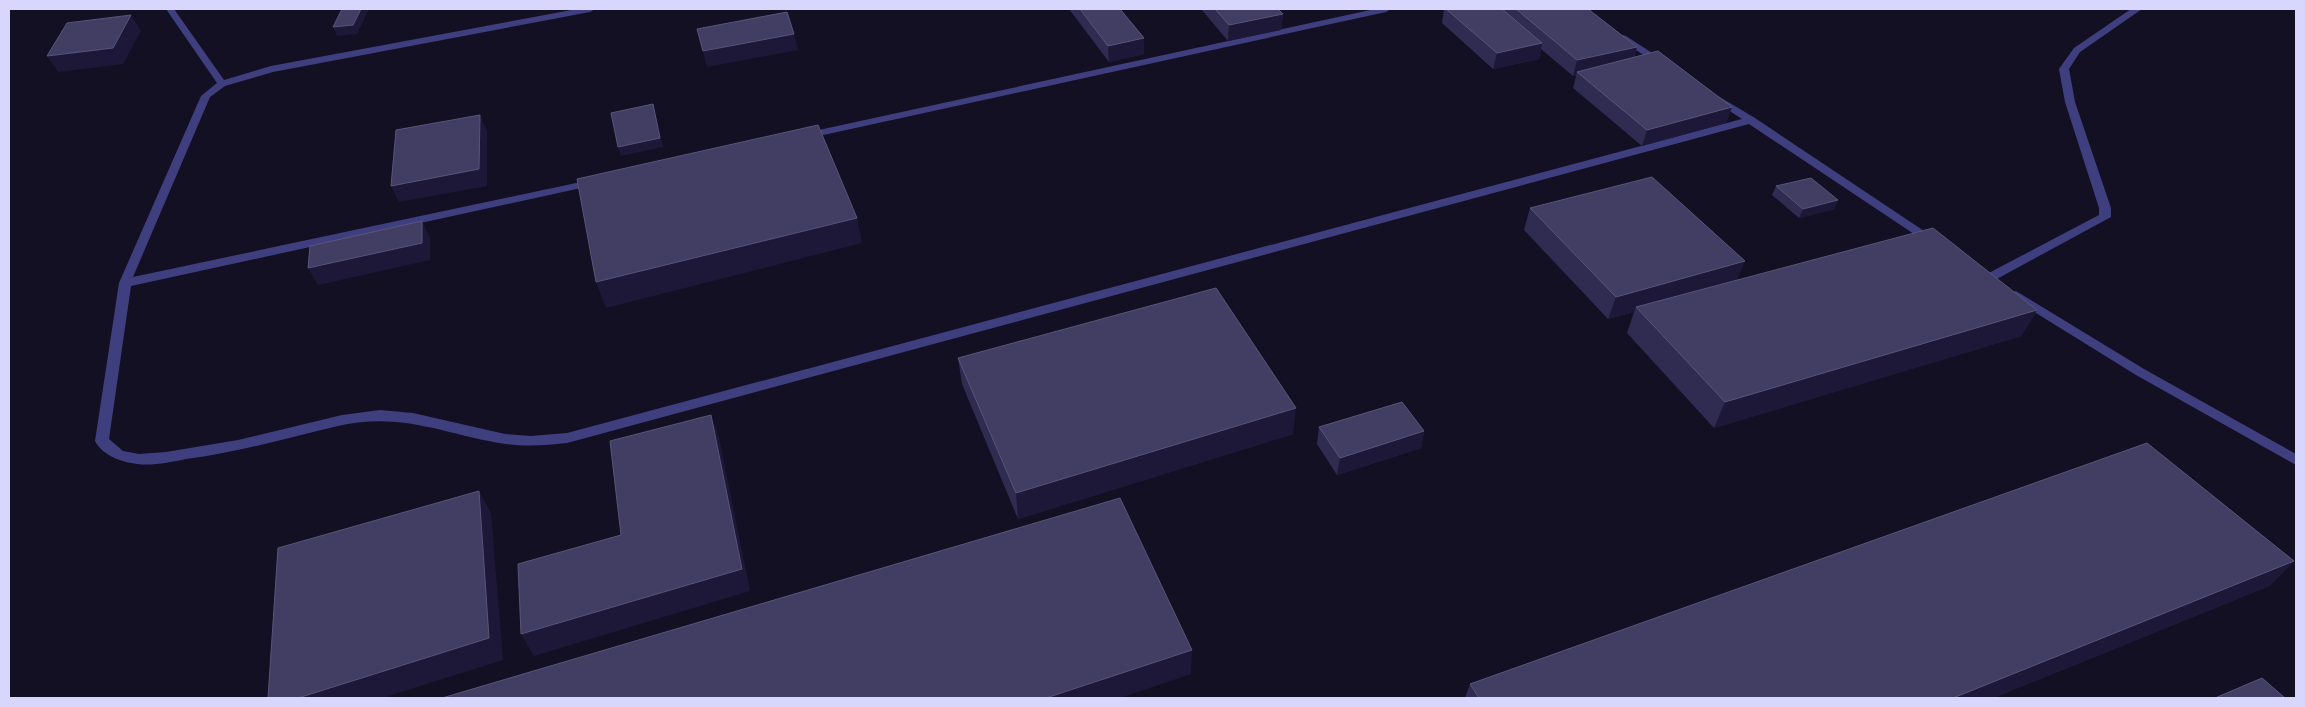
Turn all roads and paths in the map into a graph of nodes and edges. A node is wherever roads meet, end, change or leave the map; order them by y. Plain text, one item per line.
1 (170, 9) edge
2 (590, 9) edge
3 (1386, 9) edge
4 (2137, 9) edge
5 (1610, 30) edge
6 (1668, 67) edge
7 (222, 84) junction
8 (1709, 93) edge
9 (1751, 120) junction
10 (795, 138) edge
11 (602, 180) edge
12 (1940, 245) edge
13 (124, 283) junction
14 (2296, 460) edge

1 - 7 street
2 - 7 street
3 - 10 street
4 - 14 street
5 - 6 street
7 - 13 street
8 - 9 street
9 - 12 street
9 - 13 street
11 - 13 street

